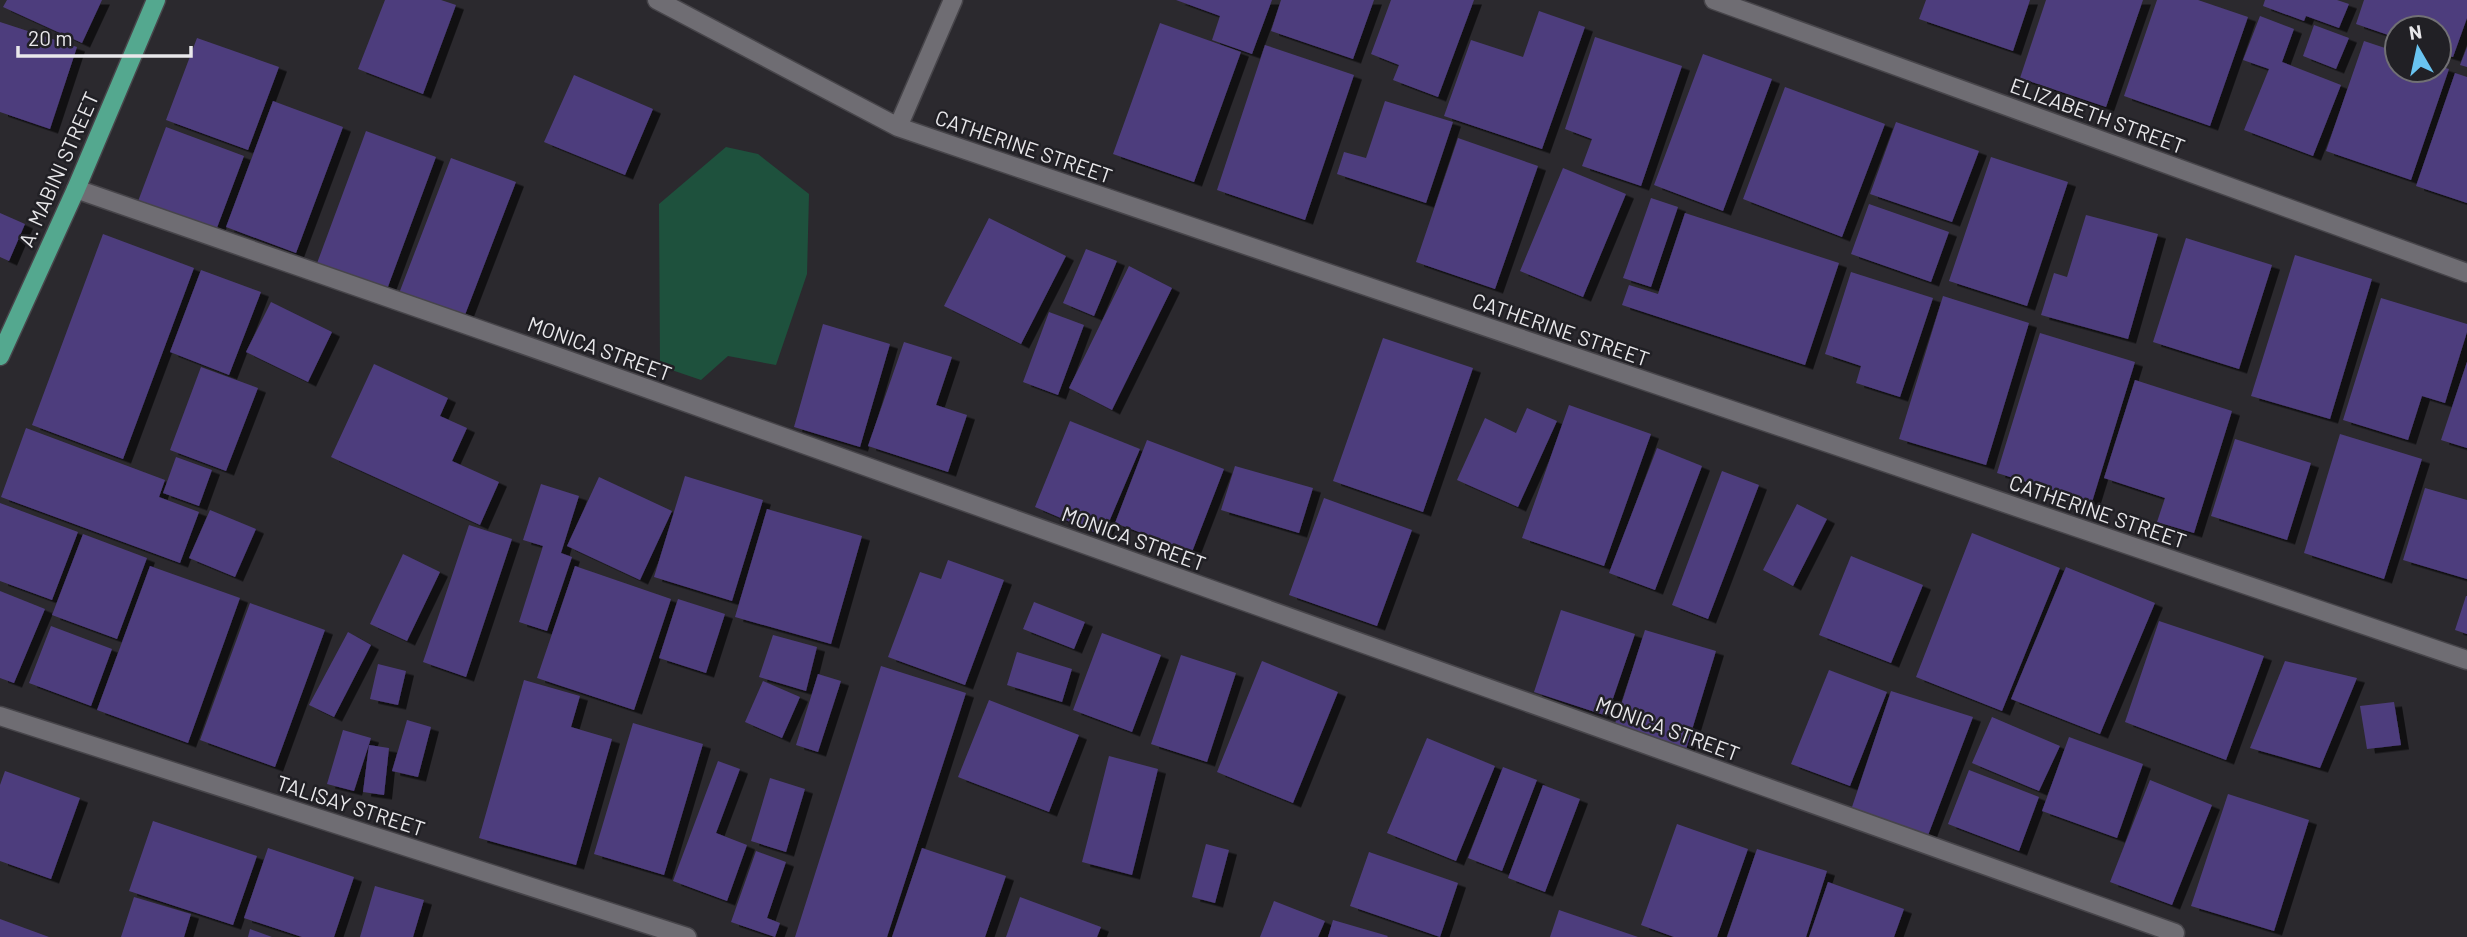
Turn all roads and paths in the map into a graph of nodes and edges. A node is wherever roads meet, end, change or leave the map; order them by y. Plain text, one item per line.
1 (156, 0) edge
2 (657, 0) edge
3 (953, 0) edge
4 (1714, 0) edge
5 (898, 127) junction
6 (76, 189) junction
7 (2467, 273) edge
8 (0, 356) edge
9 (2467, 660) edge
10 (0, 716) edge
11 (2175, 933) dead end
12 (687, 937) edge

1 - 6 main road, A. MABINI STREET
2 - 5 street, CATHERINE STREET
3 - 5 street
4 - 7 street, ELIZABETH STREET
5 - 9 street, CATHERINE STREET
6 - 8 main road, A. MABINI STREET
6 - 11 street, MONICA STREET
10 - 12 street, TALISAY STREET

